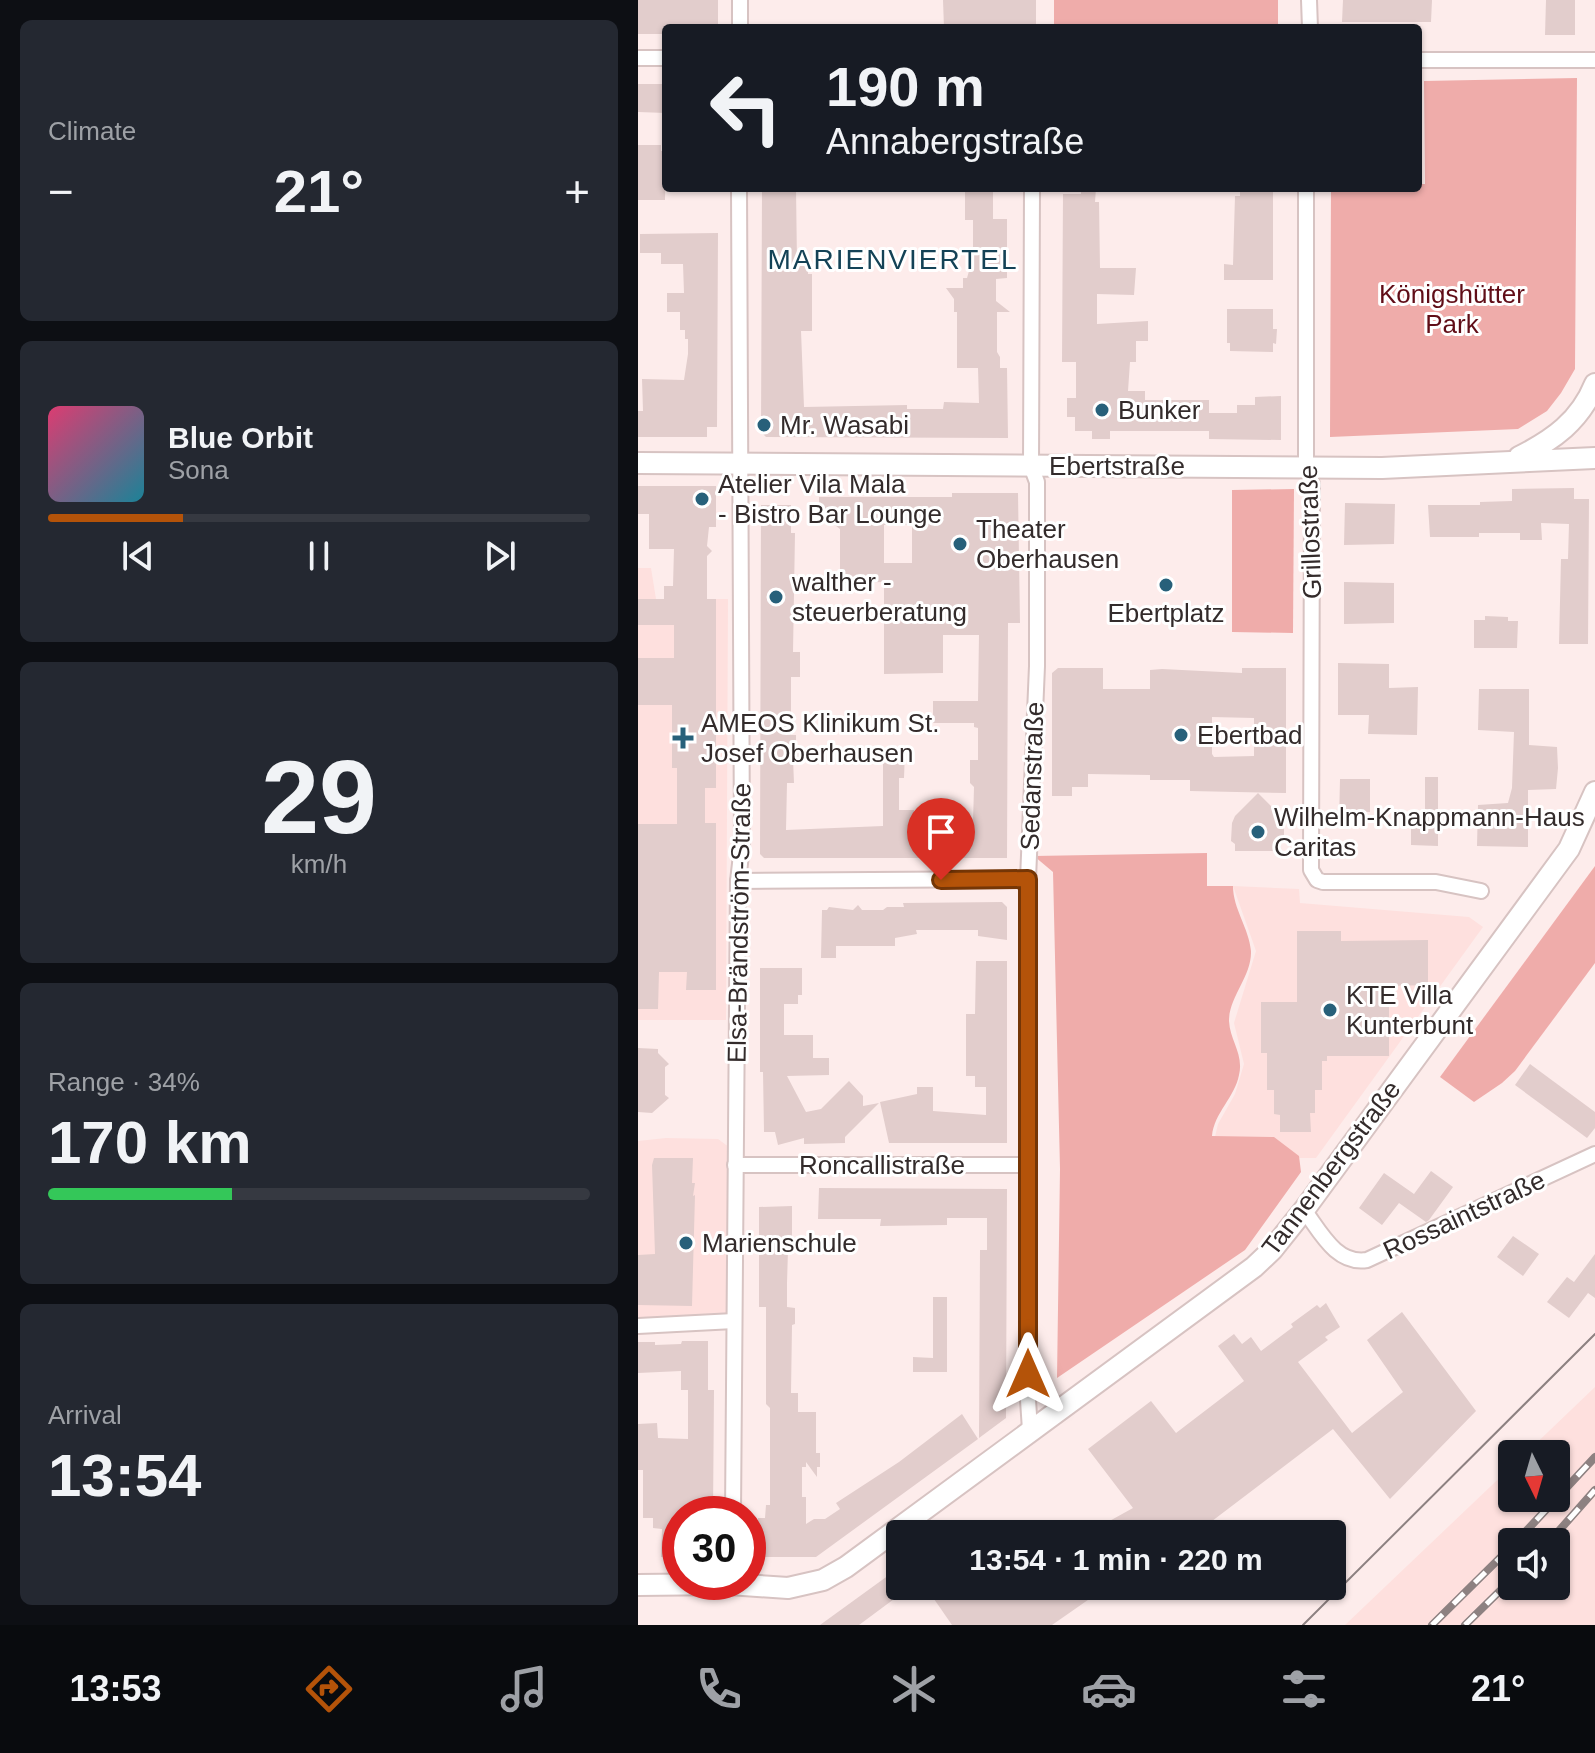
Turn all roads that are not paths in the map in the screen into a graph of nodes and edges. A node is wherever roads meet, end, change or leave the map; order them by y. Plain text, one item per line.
1 (740, 0) edge
2 (1309, 0) edge
3 (740, 24) edge
4 (1310, 24) edge
5 (638, 58) edge
6 (662, 58) edge
7 (1422, 60) edge
8 (1595, 60) edge
9 (739, 192) edge
10 (1032, 192) edge
11 (1306, 192) edge
12 (1595, 384) edge
13 (1595, 458) edge
14 (1512, 461) junction
15 (638, 463) edge
16 (740, 463) junction
17 (1306, 467) junction
18 (1034, 474) junction
19 (1595, 792) edge
20 (1028, 879) junction
21 (738, 881) junction
22 (1481, 891) dead end
23 (1595, 1154) edge
24 (735, 1165) junction
25 (1029, 1165) junction
26 (1304, 1210) junction
27 (734, 1321) junction
28 (638, 1326) edge
29 (1030, 1430) junction
30 (733, 1496) edge
31 (662, 1584) edge
32 (638, 1585) edge
33 (766, 1586) edge

1 - 3 street
2 - 4 street
5 - 6 street
7 - 8 street
9 - 16 street, Elsa-Brändström-Straße
10 - 18 street
11 - 17 street, Grillostraße
12 - 14 street
13 - 14 street, Ebertstraße
14 - 17 street, Ebertstraße
15 - 16 street, Ebertstraße
16 - 18 street, Ebertstraße
16 - 21 street, Elsa-Brändström-Straße
17 - 18 street, Ebertstraße
17 - 22 street, Grillostraße
18 - 20 street, Sedanstraße
19 - 26 street, Tannenbergstraße
20 - 21 street
20 - 25 street, Sedanstraße
21 - 24 street, Elsa-Brändström-Straße
23 - 26 street, Rossaintstraße
24 - 25 street, Roncallistraße
24 - 27 street, Elsa-Brändström-Straße
25 - 29 street, Sedanstraße
26 - 29 street, Tannenbergstraße
27 - 28 street
27 - 30 street, Elsa-Brändström-Straße
29 - 33 street, Tannenbergstraße
31 - 32 street, Tannenbergstraße

